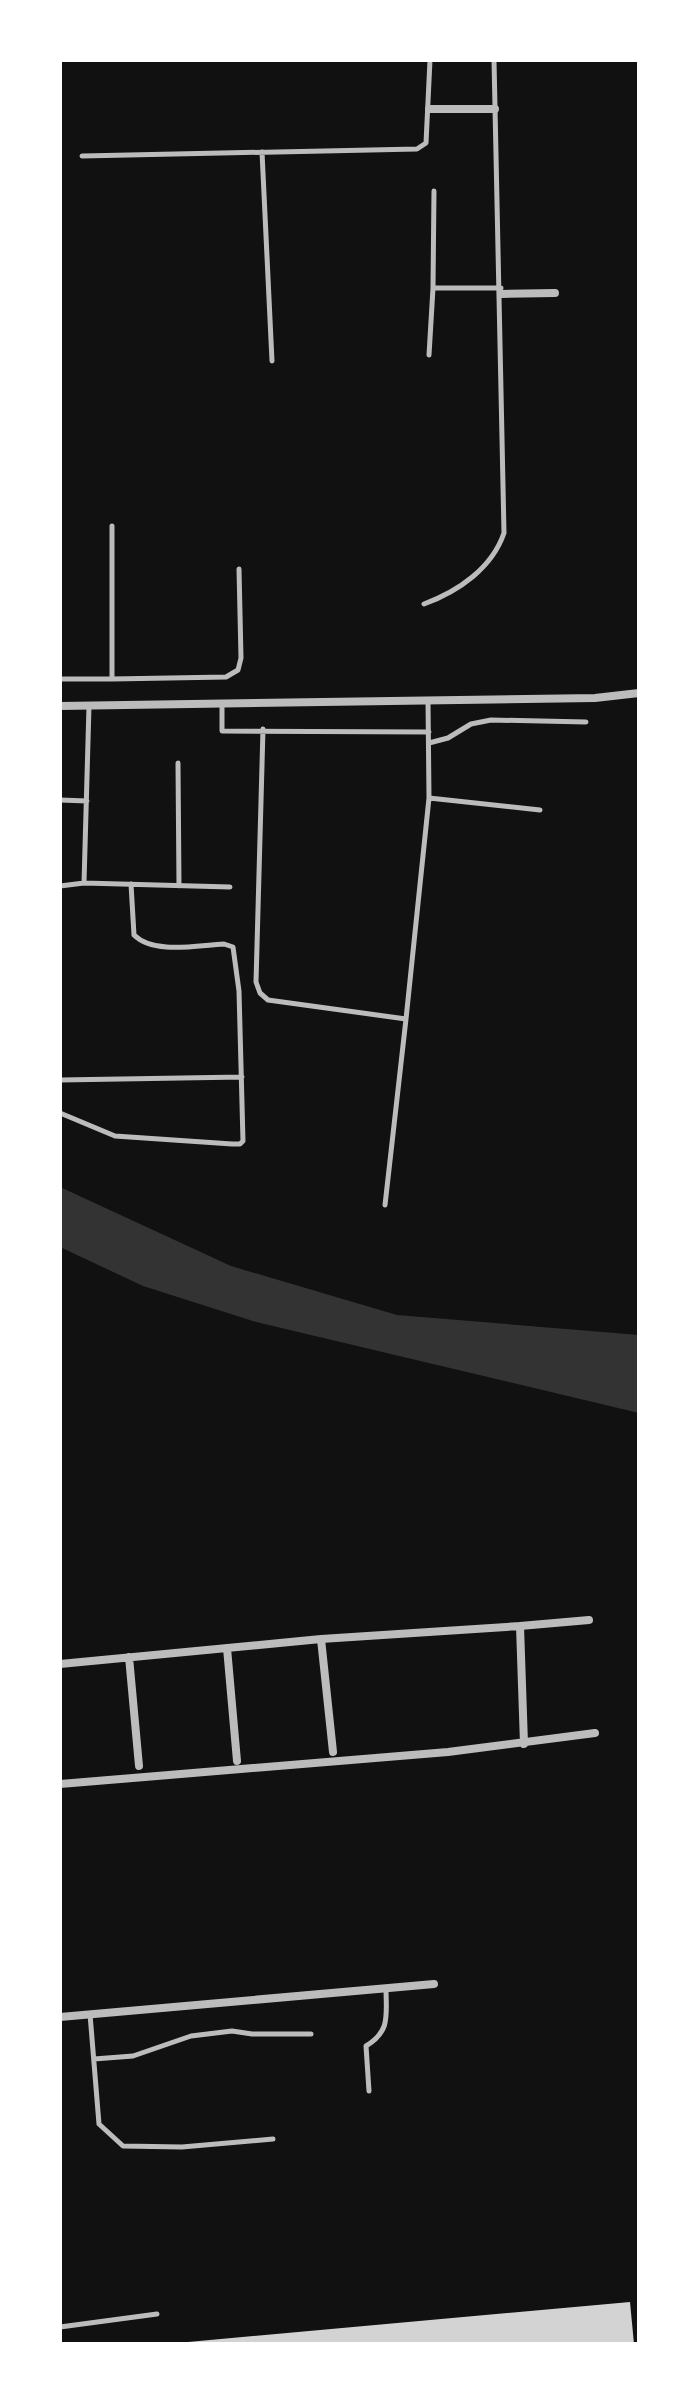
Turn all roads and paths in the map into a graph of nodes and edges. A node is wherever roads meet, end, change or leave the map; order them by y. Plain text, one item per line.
1 (430, 60) edge
2 (494, 60) edge
3 (429, 109) junction
4 (495, 109) junction
5 (262, 152) junction
6 (82, 156) dead end
7 (434, 191) dead end
8 (433, 288) junction
9 (501, 291) junction
10 (555, 293) dead end
11 (429, 355) dead end
12 (272, 361) dead end
13 (112, 526) dead end
14 (239, 569) dead end
15 (424, 604) dead end
16 (60, 679) edge
17 (112, 679) junction
18 (637, 694) edge
19 (428, 700) junction
20 (222, 703) junction
21 (90, 705) junction
22 (60, 706) edge
23 (586, 722) dead end
24 (263, 729) junction
25 (429, 732) junction
26 (429, 743) junction
27 (178, 763) dead end
28 (429, 798) junction
29 (60, 800) edge
30 (87, 801) junction
31 (540, 810) dead end
32 (84, 883) junction
33 (131, 884) junction
34 (60, 886) edge
35 (179, 886) junction
36 (230, 887) dead end
37 (406, 1019) junction
38 (242, 1077) junction
39 (60, 1080) edge
40 (60, 1113) edge
41 (385, 1205) dead end
42 (589, 1620) dead end
43 (520, 1626) junction
44 (321, 1639) junction
45 (227, 1648) junction
46 (129, 1657) junction
47 (60, 1664) edge
48 (595, 1733) dead end
49 (524, 1744) junction
50 (333, 1752) dead end
51 (237, 1761) dead end
52 (139, 1766) dead end
53 (60, 1784) edge
54 (434, 1984) dead end
55 (386, 1988) junction
56 (90, 2014) junction
57 (60, 2017) edge
58 (311, 2034) dead end
59 (94, 2059) junction
60 (369, 2091) dead end
61 (273, 2139) dead end
62 (157, 2314) dead end
63 (60, 2327) edge

1 - 3 lane
2 - 4 lane
3 - 4 street
3 - 5 lane
4 - 9 lane
5 - 6 lane
5 - 12 lane
7 - 8 lane
8 - 9 lane
8 - 11 lane
9 - 10 street
9 - 15 lane
13 - 17 lane
14 - 17 lane
16 - 17 lane
18 - 19 street
19 - 20 street
19 - 25 lane
20 - 21 street
20 - 24 lane
21 - 22 street
21 - 30 lane
23 - 26 lane
24 - 25 lane
24 - 37 lane
25 - 26 lane
26 - 28 lane
27 - 35 lane
28 - 31 lane
28 - 37 lane
29 - 30 lane
30 - 32 lane
32 - 33 lane
32 - 34 lane
33 - 35 lane
33 - 38 lane
35 - 36 lane
37 - 41 lane
38 - 39 lane
38 - 40 lane
42 - 43 street
43 - 44 street
43 - 49 street
44 - 45 street
44 - 50 street
45 - 46 street
45 - 51 street
46 - 47 street
46 - 52 street
48 - 49 street
49 - 53 street
54 - 55 street
55 - 56 street
55 - 60 lane
56 - 57 street
56 - 59 lane
58 - 59 lane
59 - 61 lane
62 - 63 lane

